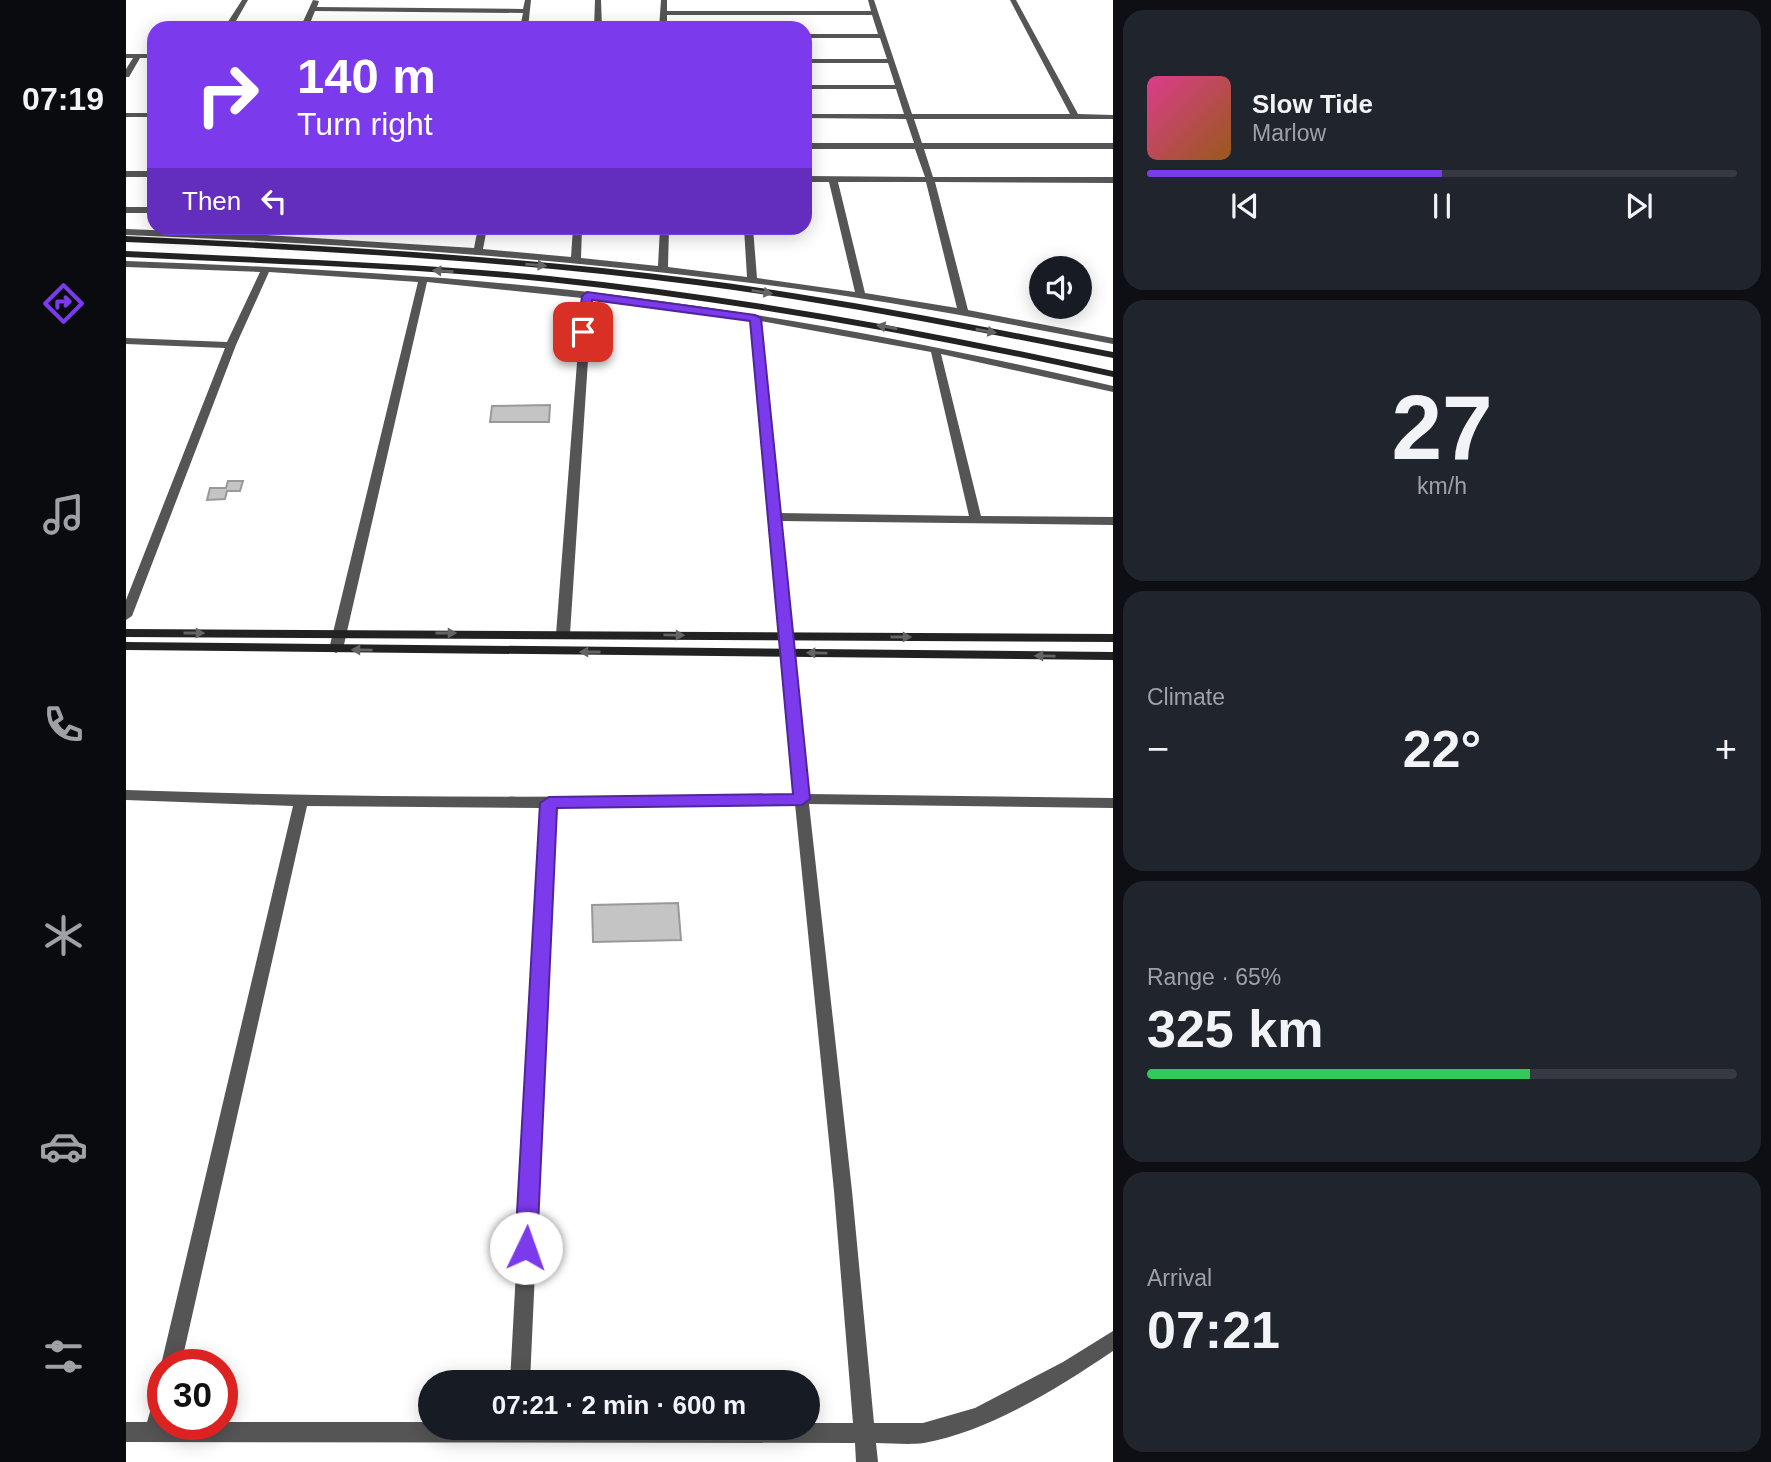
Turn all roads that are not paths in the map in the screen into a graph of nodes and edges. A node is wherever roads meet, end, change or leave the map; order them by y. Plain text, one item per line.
1 (245, 0) edge
2 (317, 0) edge
3 (528, 0) edge
4 (598, 0) edge
5 (664, 0) edge
6 (871, 0) edge
7 (1013, 0) edge
8 (312, 9) junction
9 (527, 11) junction
10 (664, 13) junction
11 (874, 13) junction
12 (232, 21) edge
13 (307, 21) edge
14 (525, 21) edge
15 (598, 21) edge
16 (663, 21) edge
17 (812, 36) edge
18 (882, 36) junction
19 (126, 56) edge
20 (138, 56) junction
21 (147, 56) edge
22 (812, 61) edge
23 (890, 61) junction
24 (126, 75) edge
25 (812, 87) edge
26 (900, 87) junction
27 (126, 115) edge
28 (147, 115) edge
29 (812, 116) edge
30 (909, 117) junction
31 (1075, 117) junction
32 (1113, 117) edge
33 (812, 146) edge
34 (919, 146) junction
35 (1113, 146) edge
36 (126, 174) edge
37 (147, 174) edge
38 (812, 179) edge
39 (833, 179) junction
40 (930, 180) junction
41 (1113, 180) edge
42 (126, 210) edge
43 (147, 211) edge
44 (126, 232) edge
45 (147, 232) edge
46 (272, 235) edge
47 (481, 235) edge
48 (578, 235) edge
49 (665, 235) edge
50 (749, 235) edge
51 (126, 239) edge
52 (478, 251) junction
53 (126, 254) edge
54 (576, 258) junction
55 (126, 264) edge
56 (663, 267) junction
57 (266, 269) junction
58 (752, 278) junction
59 (423, 280) junction
60 (860, 294) junction
61 (587, 296) junction
62 (963, 311) junction
63 (755, 318) junction
64 (126, 341) edge
65 (1113, 341) edge
66 (231, 345) junction
67 (935, 349) junction
68 (1113, 355) edge
69 (1113, 374) edge
70 (1113, 389) edge
71 (773, 517) junction
72 (975, 520) junction
73 (1113, 521) edge
74 (126, 617) edge
75 (126, 632) edge
76 (339, 633) junction
77 (563, 634) junction
78 (784, 636) junction
79 (1113, 638) edge
80 (126, 646) edge
81 (336, 649) junction
82 (786, 653) junction
83 (1113, 656) edge
84 (126, 795) edge
85 (802, 799) junction
86 (301, 801) junction
87 (549, 803) junction
88 (1113, 803) edge
89 (1113, 1340) edge
90 (175, 1349) edge
91 (521, 1370) edge
92 (418, 1431) edge
93 (126, 1432) edge
94 (147, 1432) edge
95 (238, 1432) edge
96 (820, 1434) edge
97 (864, 1434) junction
98 (867, 1462) edge

1 - 12 street
2 - 8 street
3 - 9 street
4 - 15 street
5 - 10 street
6 - 11 street
7 - 31 street
8 - 9 street
8 - 13 street
9 - 14 street
10 - 11 street
10 - 16 street
11 - 18 street
17 - 18 street
18 - 23 street
19 - 20 street
20 - 21 street
20 - 24 street
22 - 23 street
23 - 26 street
25 - 26 street
26 - 30 street
27 - 28 street
29 - 30 street
30 - 31 street
30 - 34 street
31 - 32 street
33 - 34 street
34 - 35 street
34 - 40 street
36 - 37 street
38 - 39 street
39 - 40 street
39 - 60 street
40 - 41 street
40 - 62 street
42 - 43 street
44 - 45 street
46 - 52 street
47 - 52 street
48 - 54 street
49 - 56 street
50 - 58 street
51 -> 68 main road
52 - 54 street
69 -> 53 main road
54 - 56 street
55 - 57 street
56 - 58 street
57 - 59 street
57 - 66 street
58 - 60 street
59 - 61 street
59 - 76 street
60 - 62 street
61 - 63 street
61 - 77 street
62 - 65 street
63 - 67 street
63 - 71 street
64 - 66 street
66 - 74 street
67 - 70 street
67 - 72 street
71 - 72 street
71 - 78 street
72 - 73 street
75 -> 76 main road
76 -> 77 main road
76 - 81 street
77 -> 78 main road
78 -> 79 main road
78 - 82 street
80 - 81 main road
82 -> 81 main road
83 -> 82 main road
82 - 85 street
84 - 86 street
85 - 87 street
85 - 88 street
85 - 97 street
86 - 87 street
86 - 90 street
87 - 91 street
89 - 97 street
92 - 95 street
93 - 94 street
96 - 97 street
97 - 98 street

